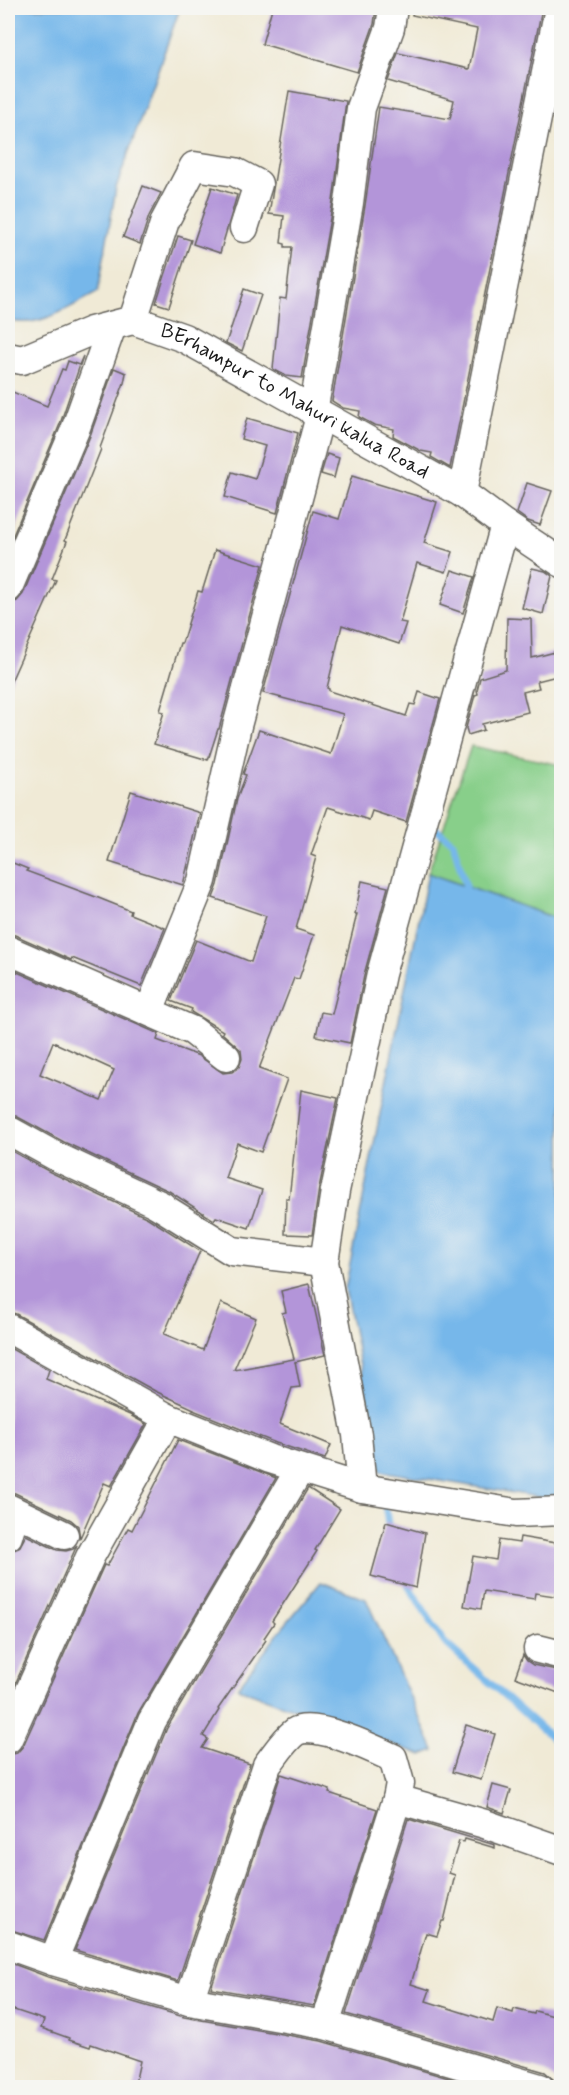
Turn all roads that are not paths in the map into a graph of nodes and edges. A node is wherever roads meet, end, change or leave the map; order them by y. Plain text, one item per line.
1 (393, 8) edge
2 (559, 8) edge
3 (244, 228) dead end
4 (122, 323) junction
5 (8, 357) edge
6 (317, 414) junction
7 (462, 493) junction
8 (505, 525) junction
9 (561, 563) edge
10 (8, 588) edge
11 (8, 950) edge
12 (149, 1011) junction
13 (226, 1057) dead end
14 (8, 1130) edge
15 (324, 1262) junction
16 (8, 1328) edge
17 (168, 1418) junction
18 (300, 1469) junction
19 (362, 1488) junction
20 (561, 1511) edge
21 (10, 1519) edge
22 (64, 1535) dead end
23 (8, 1739) edge
24 (397, 1799) junction
25 (561, 1851) edge
26 (8, 1946) edge
27 (53, 1961) junction
28 (189, 2001) junction
29 (325, 2025) junction
30 (467, 2077) edge
31 (540, 2088) edge

1 - 6 street
2 - 7 street
3 - 4 street
4 - 5 street
4 - 6 street, BErhampur to Mahuri kalua Road
4 - 10 street
6 - 7 street, BErhampur to Mahuri kalua Road
6 - 12 street
7 - 8 street, BErhampur to Mahuri kalua Road
8 - 9 street, BErhampur to Mahuri kalua Road
8 - 15 street
11 - 12 street
12 - 13 street
14 - 15 street
15 - 19 street
16 - 17 street
17 - 18 street
17 - 23 street
18 - 19 street
18 - 27 street
19 - 20 street
21 - 22 street
24 - 25 street
24 - 28 street
24 - 29 street
26 - 27 street
27 - 28 street
28 - 29 street
29 - 30 street
30 - 31 street

